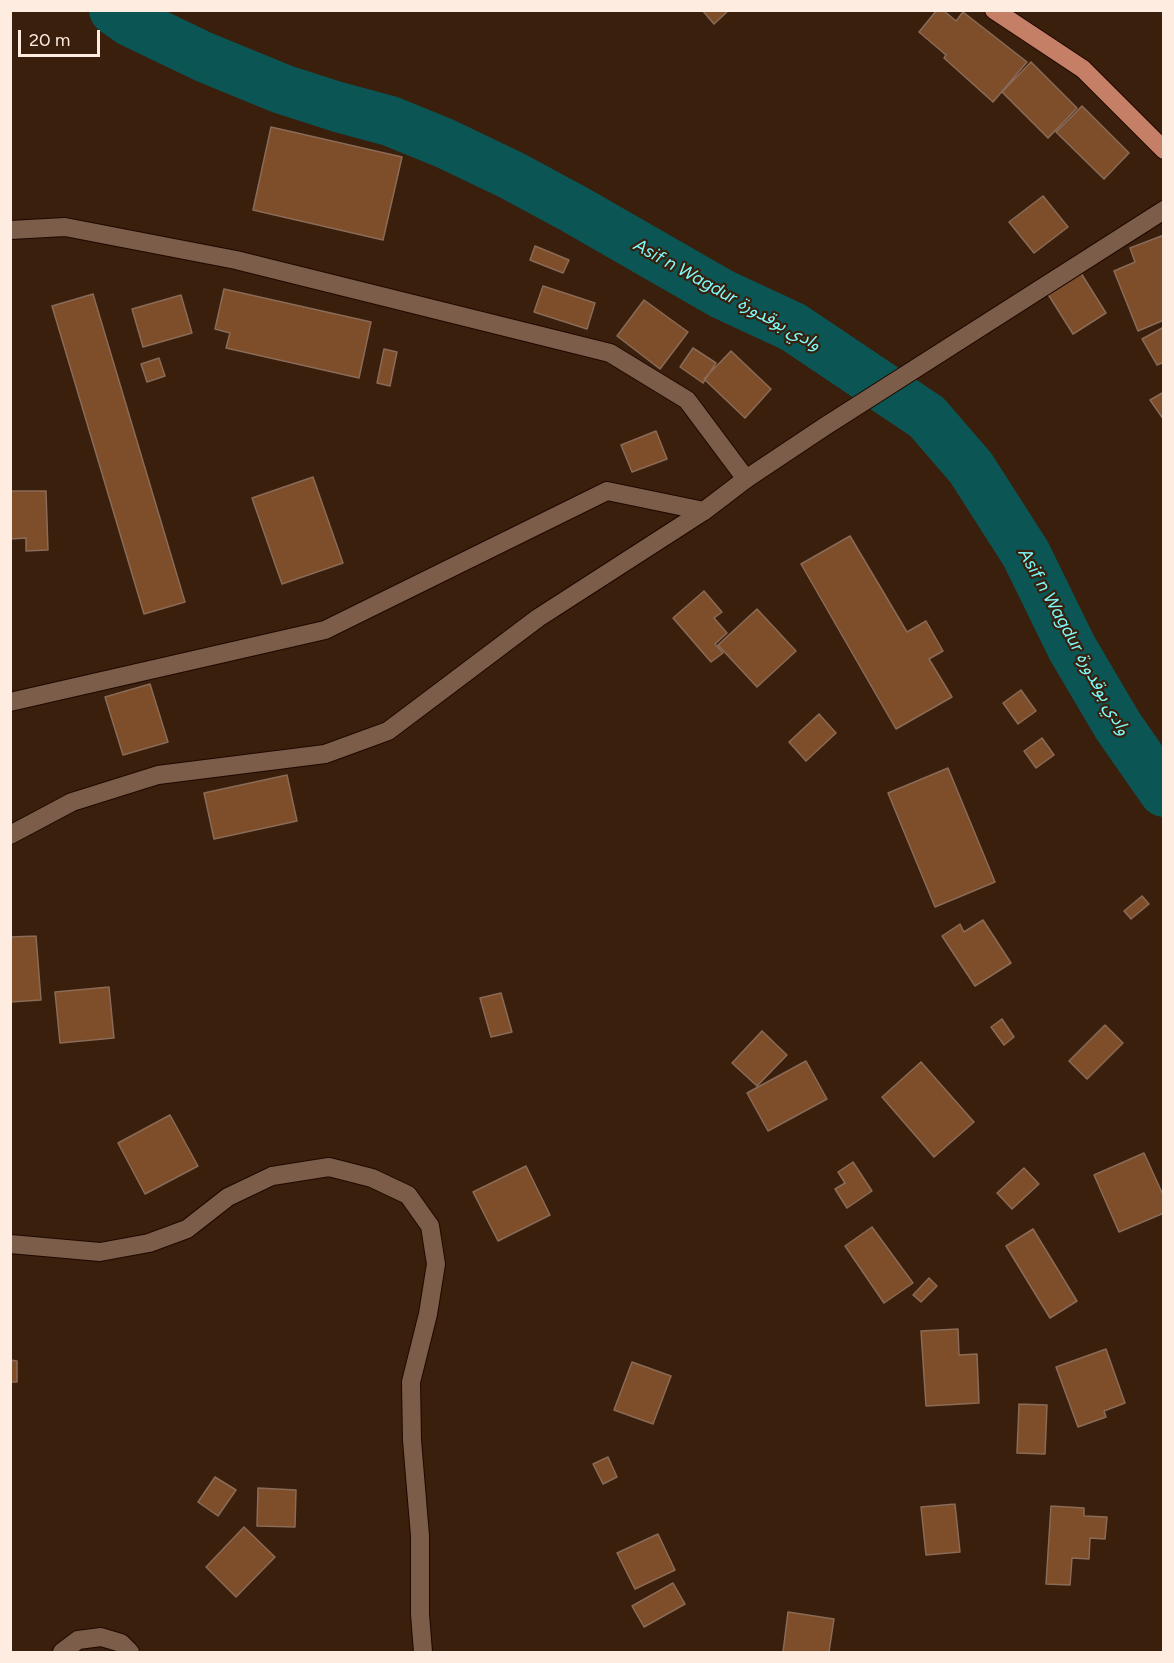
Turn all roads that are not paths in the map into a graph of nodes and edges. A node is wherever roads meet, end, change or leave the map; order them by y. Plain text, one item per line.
1 (994, 10) edge
2 (1164, 150) edge
3 (1164, 210) edge
4 (10, 230) edge
5 (747, 479) junction
6 (704, 511) junction
7 (10, 702) edge
8 (10, 835) edge
9 (10, 1244) edge
10 (62, 1653) edge
11 (130, 1653) edge
12 (423, 1653) edge

1 - 2 main road
3 - 5 main road
4 - 5 main road
5 - 6 main road
6 - 7 main road
6 - 8 main road
9 - 12 main road
10 - 11 main road

